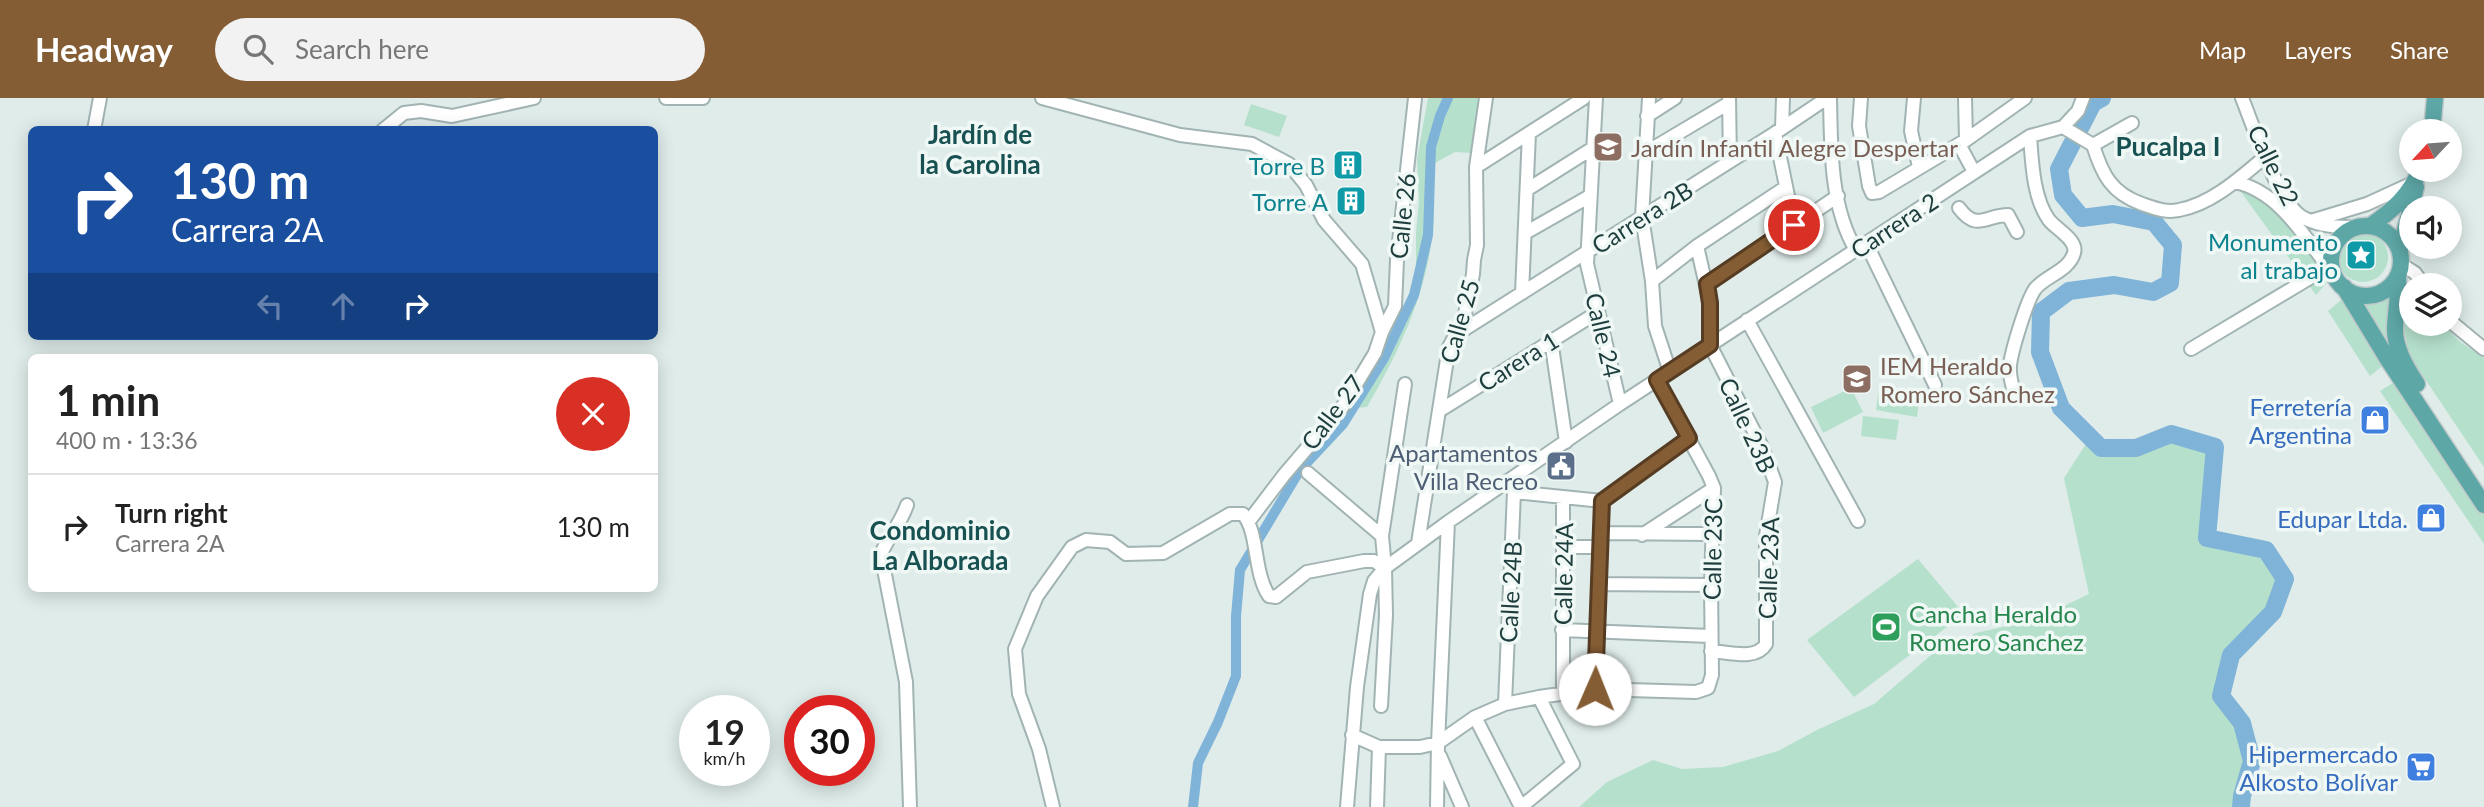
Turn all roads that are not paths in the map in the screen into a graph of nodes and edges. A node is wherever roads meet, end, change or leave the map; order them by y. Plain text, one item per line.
1 (100, 98) edge
2 (534, 98) edge
3 (666, 98) edge
4 (703, 98) edge
5 (1042, 98) edge
6 (1415, 98) edge
7 (1486, 98) edge
8 (1584, 98) edge
9 (1597, 98) edge
10 (1649, 98) edge
11 (1675, 98) edge
12 (1783, 98) edge
13 (1828, 98) edge
14 (1861, 98) edge
15 (1914, 98) edge
16 (1965, 98) edge
17 (2025, 98) edge
18 (2083, 98) edge
19 (2242, 98) edge
20 (2435, 98) edge
21 (1729, 100) edge
22 (1647, 116) junction
23 (2433, 119) edge
24 (2132, 123) dead end
25 (95, 126) edge
26 (388, 126) edge
27 (1779, 131) junction
28 (1529, 133) junction
29 (2030, 136) junction
30 (2079, 137) junction
31 (1962, 142) junction
32 (1594, 148) junction
33 (1646, 153) junction
34 (2266, 156) junction
35 (1730, 161) junction
36 (1476, 167) junction
37 (1919, 167) junction
38 (1974, 172) junction
39 (2235, 182) junction
40 (2406, 182) edge
41 (2413, 182) edge
42 (2416, 182) edge
43 (1786, 187) junction
44 (1528, 189) junction
45 (1590, 196) junction
46 (1838, 196) junction
47 (1954, 199) junction
48 (1642, 217) junction
49 (2311, 221) junction
50 (1794, 225) junction
51 (2363, 226) junction
52 (2017, 232) dead end
53 (1525, 233) junction
54 (1698, 246) junction
55 (1861, 246) junction
56 (1587, 252) junction
57 (2400, 263) junction
58 (2415, 273) edge
59 (2336, 277) junction
60 (1651, 281) junction
61 (1707, 284) junction
62 (1522, 293) junction
63 (1598, 312) junction
64 (1747, 320) junction
65 (2462, 331) edge
66 (1382, 332) junction
67 (1457, 334) junction
68 (1551, 340) junction
69 (1710, 345) junction
70 (2191, 349) dead end
71 (2484, 349) edge
72 (1670, 372) junction
73 (1657, 380) junction
74 (1405, 384) dead end
75 (1935, 385) dead end
76 (2014, 393) dead end
77 (1620, 404) junction
78 (1439, 411) junction
79 (1689, 438) junction
80 (1566, 442) junction
81 (1308, 473) dead end
82 (1775, 482) joint
83 (2484, 485) edge
84 (1513, 486) junction
85 (1714, 488) junction
86 (1563, 497) junction
87 (1602, 501) junction
88 (907, 505) dead end
89 (2484, 505) edge
90 (1858, 521) dead end
91 (1448, 522) junction
92 (1250, 526) junction
93 (1602, 533) junction
94 (1712, 534) junction
95 (1642, 535) junction
96 (1382, 536) junction
97 (1418, 543) junction
98 (1563, 547) junction
99 (1601, 547) junction
100 (1382, 571) junction
101 (1599, 584) junction
102 (1711, 585) junction
103 (1562, 630) junction
104 (1596, 630) junction
105 (1710, 636) junction
106 (1711, 651) junction
107 (1595, 689) junction
108 (1563, 694) junction
109 (1539, 697) junction
110 (1505, 704) junction
111 (1381, 706) dead end
112 (1475, 717) junction
113 (1352, 735) junction
114 (1378, 747) junction
115 (1438, 748) junction
116 (910, 807) edge
117 (1053, 807) edge
118 (1346, 807) edge
119 (1377, 807) edge
120 (1437, 807) edge
121 (1462, 807) edge
122 (1521, 807) edge

1 - 25 street
2 - 26 street
3 - 4 street
5 - 66 street
6 - 66 street, Calle 26
7 - 36 street, Calle 25
8 - 28 street
9 - 32 street, Calle 24
10 - 22 street
11 - 22 street
12 - 27 street
13 - 27 street, Carrera 2B
13 - 46 street
14 - 37 street
15 - 37 street
16 - 31 street
17 - 31 street
18 - 30 street
19 - 34 street, Calle 22
20 - 23 main road
21 - 33 street
21 - 35 street
22 - 33 street
24 - 30 street, Carrera 2
27 - 35 street, Carrera 2B
27 - 43 street
28 - 36 street
28 - 44 street
29 - 30 street, Carrera 2
29 - 38 street, Carrera 2
29 - 76 street
30 - 39 street
31 - 37 street
31 - 38 street
32 - 44 street
32 - 45 street, Calle 24
33 - 48 street
34 - 39 street
34 - 49 street, Calle 22
35 - 48 street, Carrera 2B
36 - 67 street, Calle 25
38 - 47 street, Carrera 2
39 - 59 street
40 - 49 street
41 - 51 main road
42 - 57 main road
43 - 50 street
43 - 54 street
44 - 53 street
45 - 53 street
45 - 56 street, Calle 24
46 - 50 street
46 - 55 street
47 - 52 street
47 - 55 street, Carrera 2
48 - 56 street, Carrera 2B
48 - 60 street
49 - 51 street, Calle 22
50 - 61 street
51 - 57 main road
51 - 59 main road
53 - 62 street
54 - 60 street
54 - 61 street, Calle 23B
55 - 64 street, Carrera 2
55 - 75 street
56 - 62 street, Carrera 2B
56 - 63 street, Calle 24
57 - 58 street
57 - 59 main road
57 - 83 main road
59 - 70 street
59 - 89 main road
60 - 72 street
61 - 69 street, Calle 23B
62 - 67 street, Carrera 2B
63 - 68 street, Carera 1
63 - 77 street, Calle 24
64 - 69 street, Carrera 2
64 - 90 street
65 - 71 street
66 - 92 street, Calle 27
67 - 78 street, Calle 25
68 - 78 street, Carera 1
68 - 80 street
69 - 72 street, Carrera 2
69 - 82 street, Calle 23B
72 - 73 street, Carrera 2
73 - 77 street, Carrera 2
73 - 79 street, Calle 23C
74 - 96 street
77 - 80 street, Carrera 2
78 - 97 street, Calle 25
79 - 85 street, Calle 23C
79 - 87 street
80 - 84 street, Carrera 2
81 - 96 street
82 - 106 street, Calle 23A
84 - 86 street
84 - 91 street, Carrera 2
84 - 110 street, Calle 24B
85 - 94 street, Calle 23C
85 - 95 street
86 - 87 street
86 - 98 street, Calle 24A
87 - 93 street
88 - 116 street
91 - 97 street, Carrera 2
91 - 115 street
92 - 100 street
92 - 117 street
93 - 95 street
93 - 99 street
94 - 95 street
94 - 102 street, Calle 23C
96 - 100 street
97 - 100 street, Carrera 2
98 - 99 street
98 - 103 street, Calle 24A
99 - 101 street
100 - 111 street
100 - 113 street
101 - 102 street
101 - 104 street
102 - 105 street, Calle 23C
103 - 104 street
103 - 108 street, Calle 24A
104 - 105 street
104 - 107 street
105 - 106 street, Calle 23C
106 - 107 street, Calle 23C
107 - 108 street
108 - 109 street
109 - 110 street
109 - 122 street
110 - 112 street
112 - 115 street
112 - 122 street
113 - 114 street
113 - 118 street
114 - 115 street
114 - 119 street
115 - 120 street
115 - 121 street

